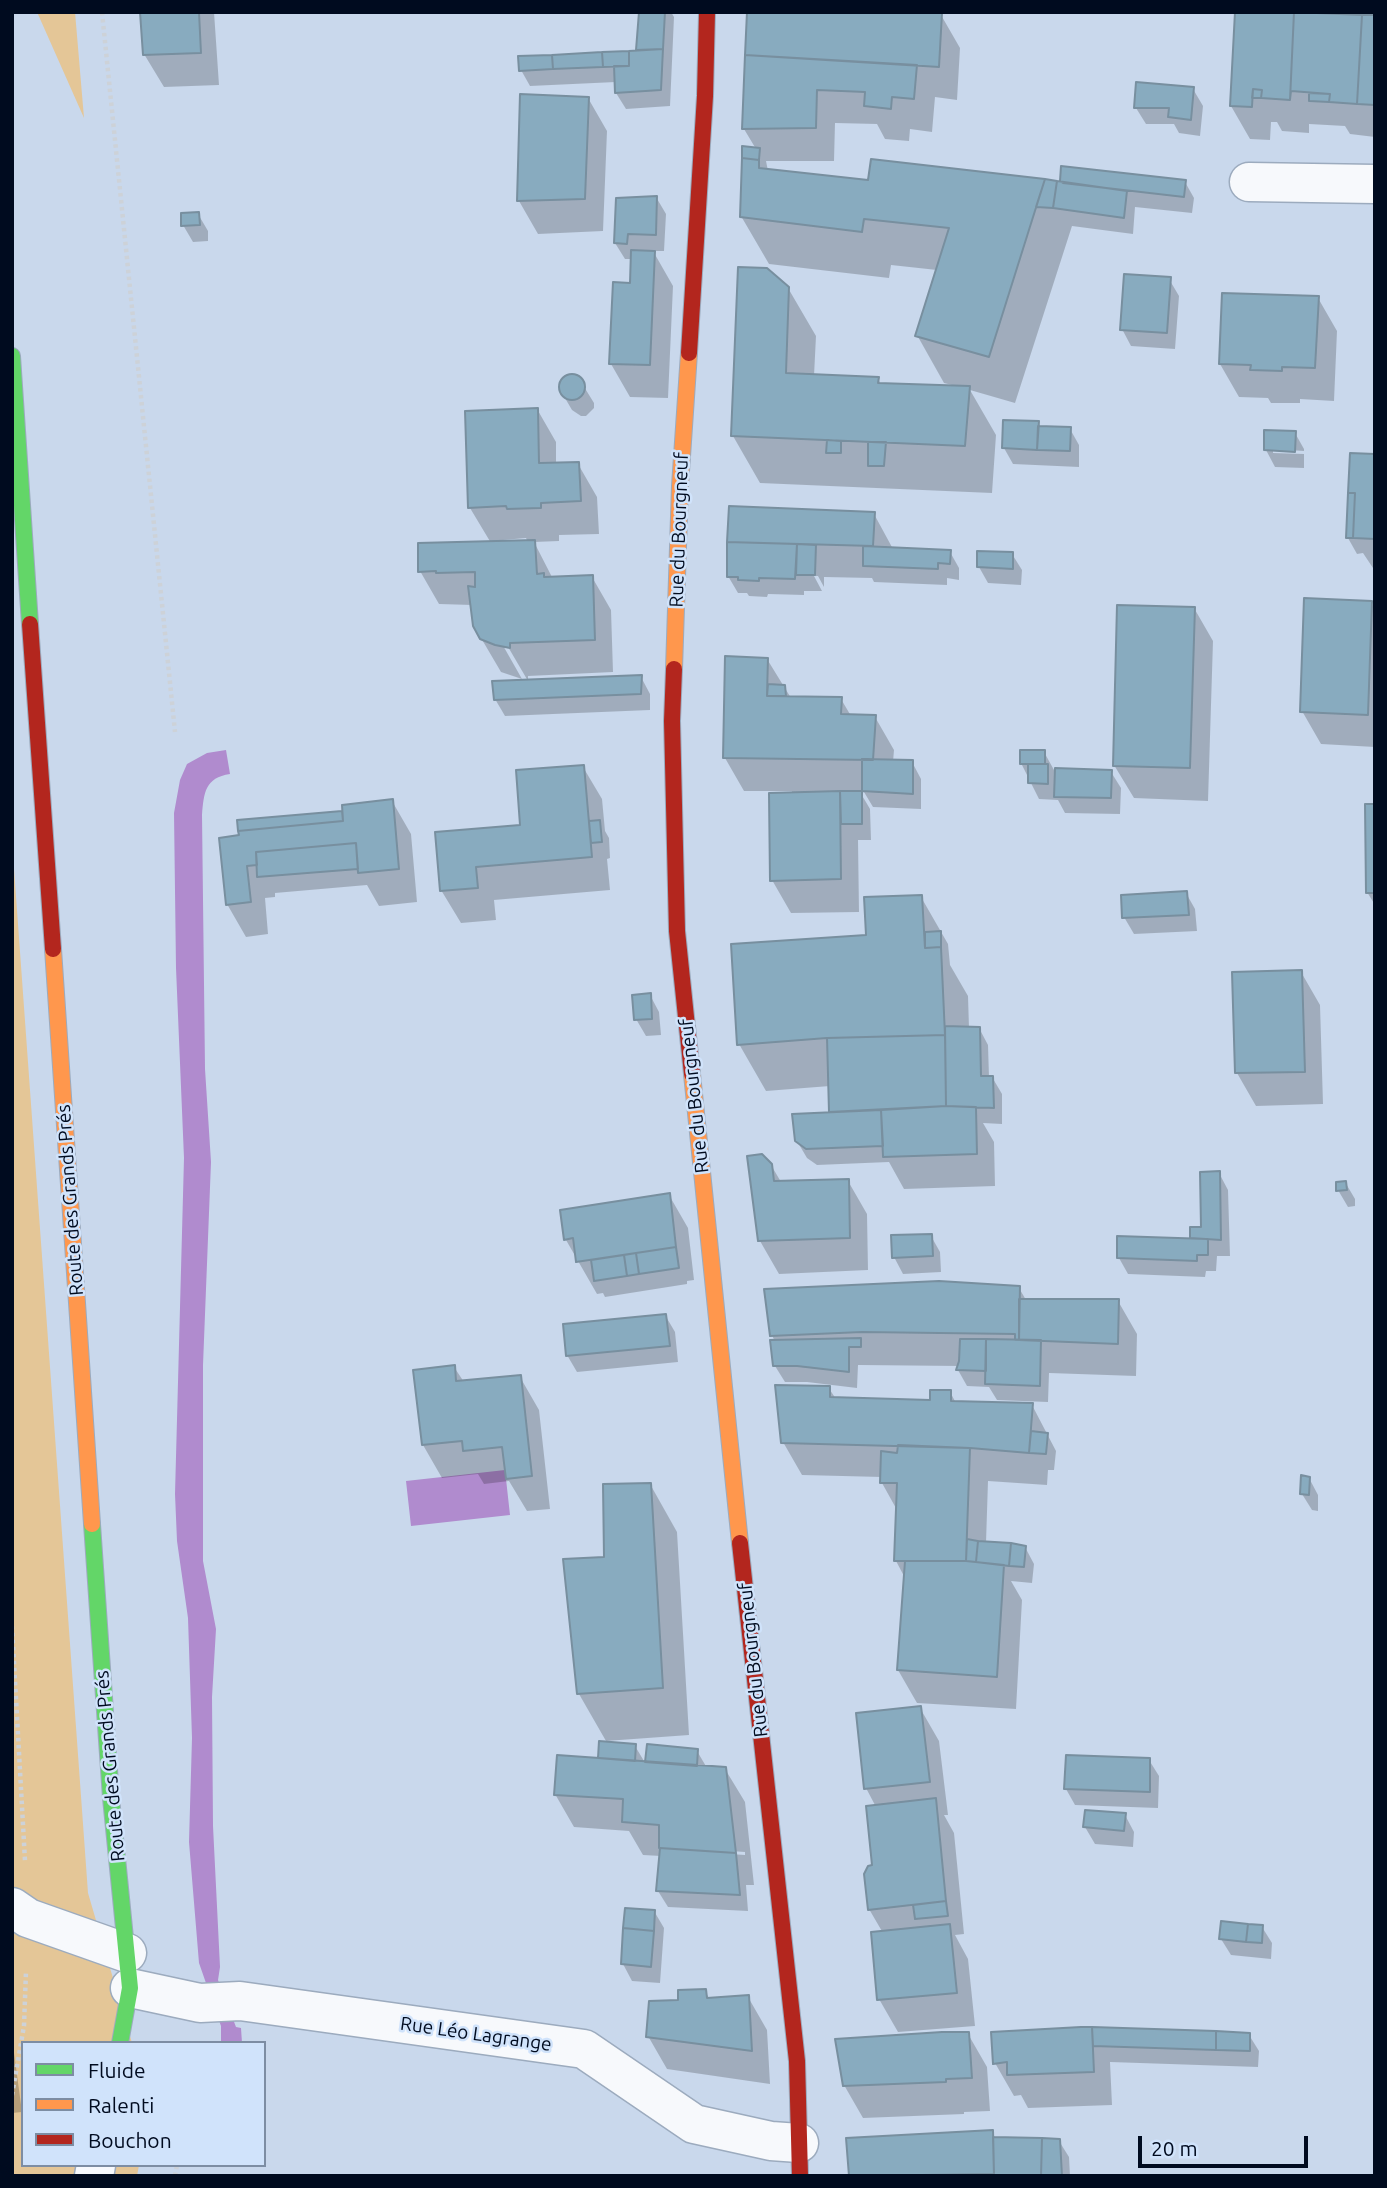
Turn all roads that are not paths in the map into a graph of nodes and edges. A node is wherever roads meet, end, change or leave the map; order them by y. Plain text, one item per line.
1 (707, 12) edge
2 (1249, 181) dead end
3 (1375, 184) edge
4 (12, 356) edge
5 (12, 1907) edge
6 (129, 1970) junction
7 (120, 2041) edge
8 (799, 2159) edge

1 - 8 main road, Rue du Bourgneuf
2 - 3 street
4 - 6 main road, Route des Grands Prés
5 - 6 street, Rue Léo Lagrange
6 - 7 main road, Route des Grands Prés
6 - 8 street, Rue Léo Lagrange

